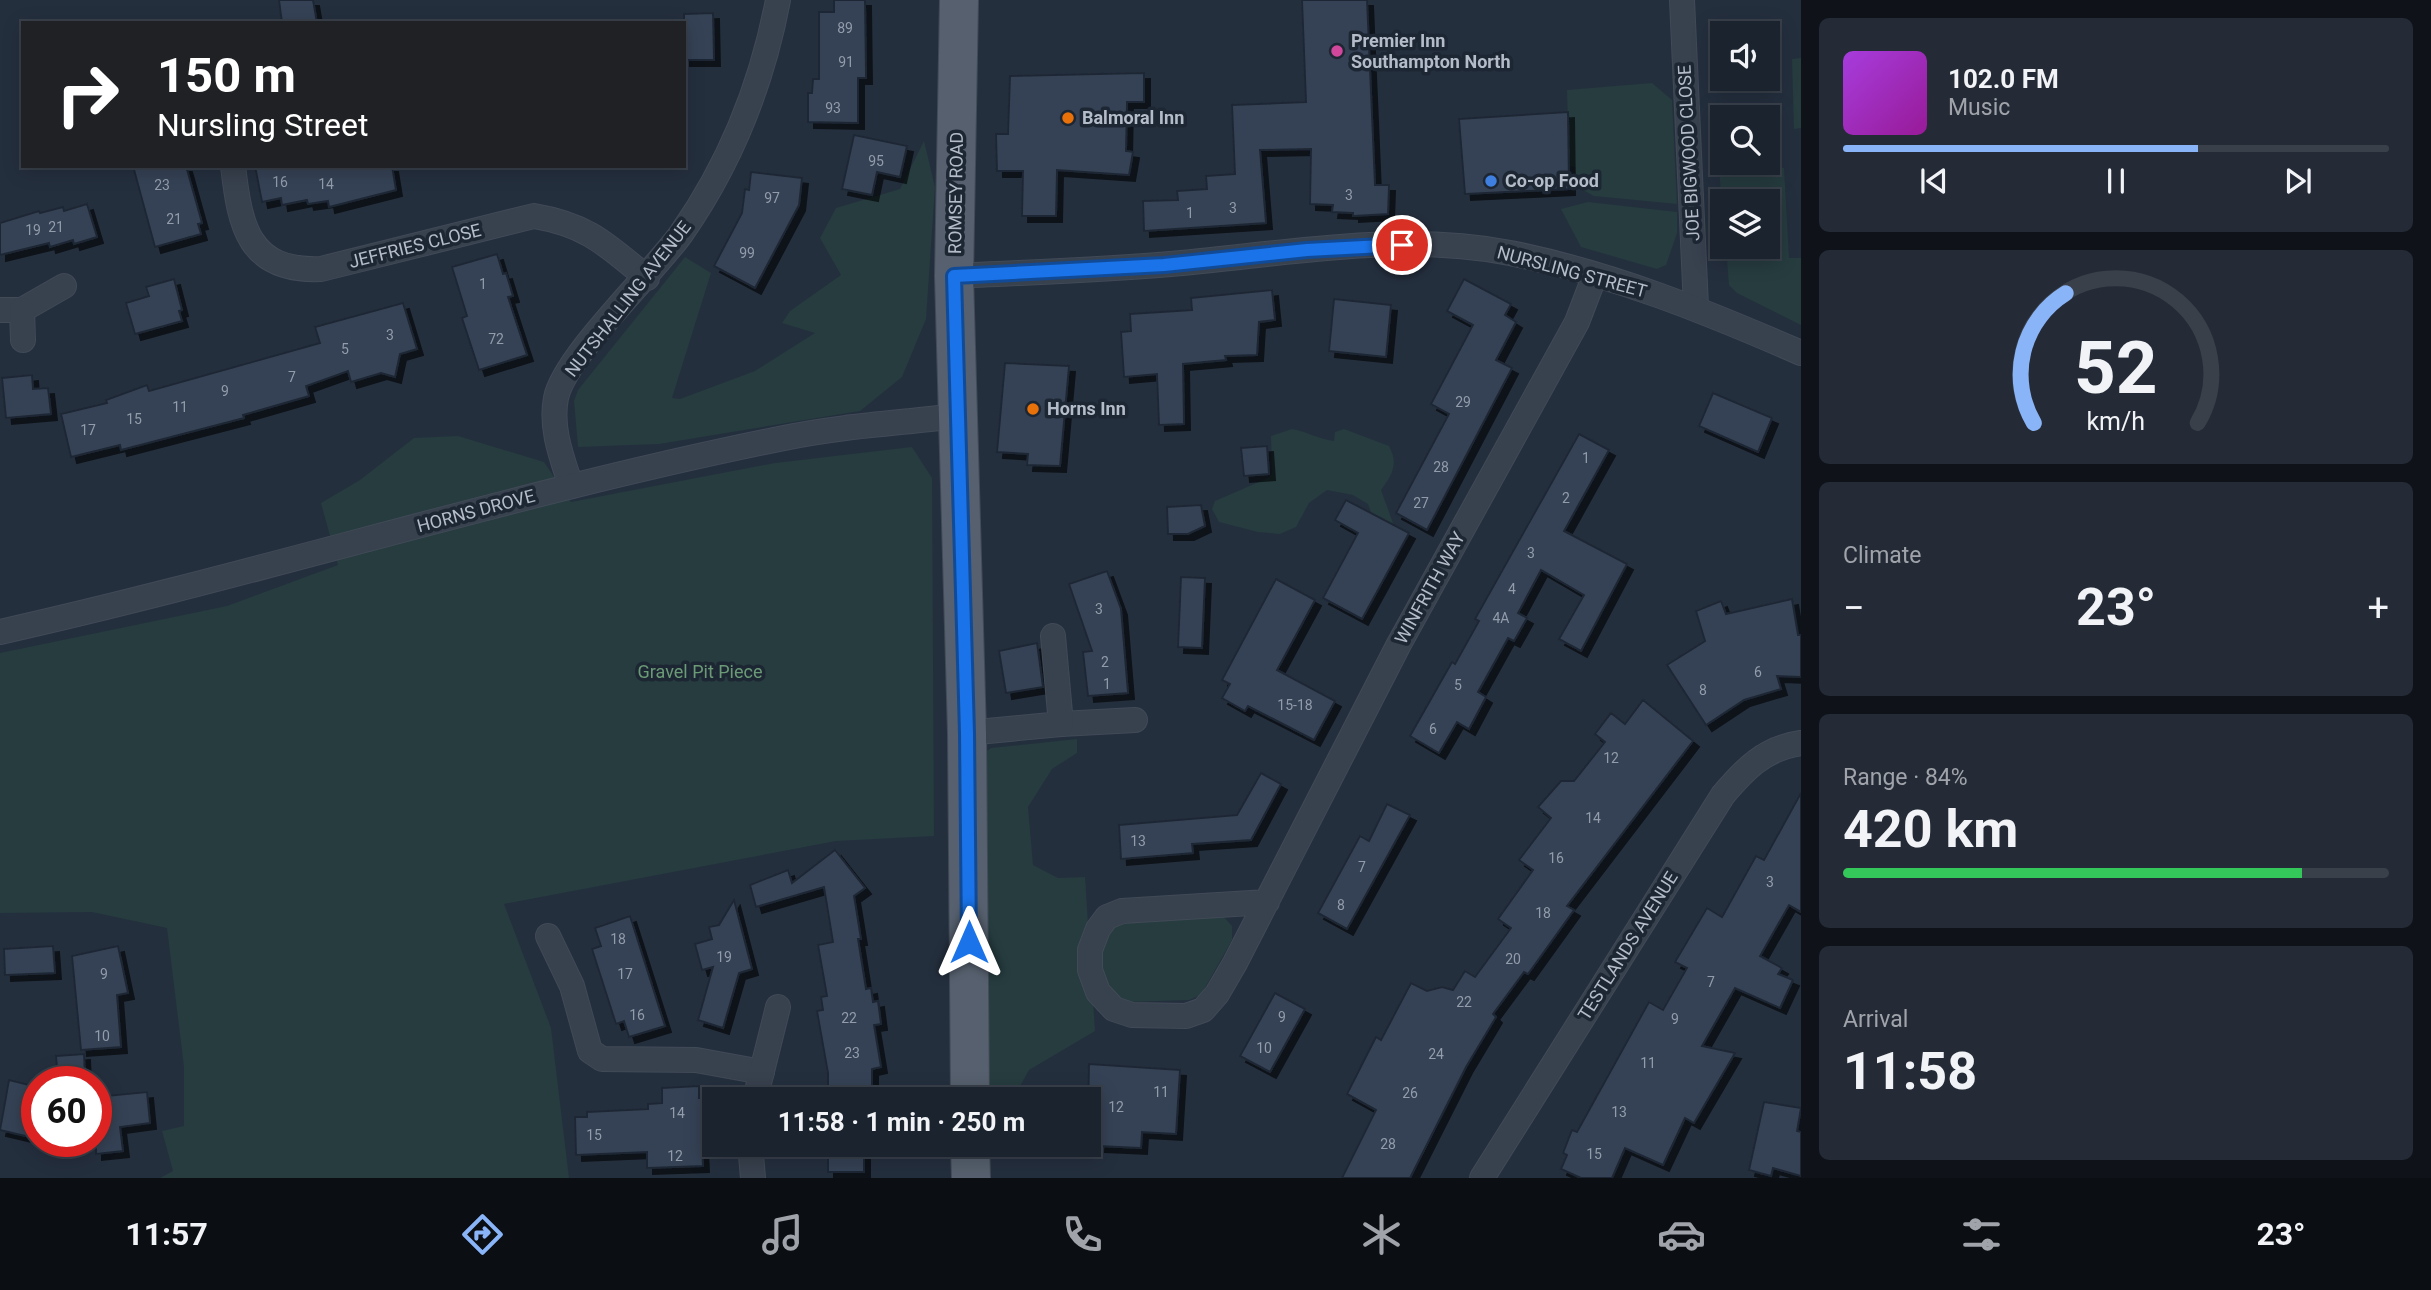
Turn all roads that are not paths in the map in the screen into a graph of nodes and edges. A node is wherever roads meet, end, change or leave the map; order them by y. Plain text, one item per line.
1 (778, 0) edge
2 (959, 0) edge
3 (1682, 0) edge
4 (233, 168) edge
5 (1595, 275) junction
6 (954, 276) junction
7 (647, 278) junction
8 (64, 286) dead end
9 (1696, 307) junction
10 (11, 310) edge
11 (23, 340) dead end
12 (1801, 353) edge
13 (957, 415) junction
14 (571, 486) junction
15 (0, 632) edge
16 (1054, 636) dead end
17 (1135, 720) dead end
18 (1061, 724) junction
19 (967, 733) junction
20 (1801, 743) edge
21 (1266, 902) junction
22 (548, 936) dead end
23 (778, 1007) dead end
24 (762, 1072) junction
25 (758, 1087) edge
26 (970, 1087) edge
27 (751, 1157) edge
28 (970, 1157) edge
29 (753, 1178) edge
30 (971, 1178) edge
31 (1482, 1178) edge

1 - 7 street, NUTSHALLING AVENUE
2 - 6 main road, ROMSEY ROAD
3 - 9 street, JOE BIGWOOD CLOSE
4 - 7 street, JEFFRIES CLOSE
5 - 6 street, NURSLING STREET
5 - 9 street, NURSLING STREET
5 - 21 street, WINFRITH WAY
6 - 13 main road, ROMSEY ROAD
7 - 14 street, NUTSHALLING AVENUE
8 - 10 street
9 - 12 street, NURSLING STREET
10 - 11 street
13 - 14 street, HORNS DROVE
13 - 19 main road, ROMSEY ROAD
14 - 15 street, HORNS DROVE
16 - 18 street
17 - 18 street
18 - 19 street
19 - 26 main road, ROMSEY ROAD
20 - 31 street, TESTLANDS AVENUE
21 - 21 street, WINFRITH WAY
22 - 24 street
23 - 24 street
24 - 25 street
27 - 29 street
28 - 30 main road

